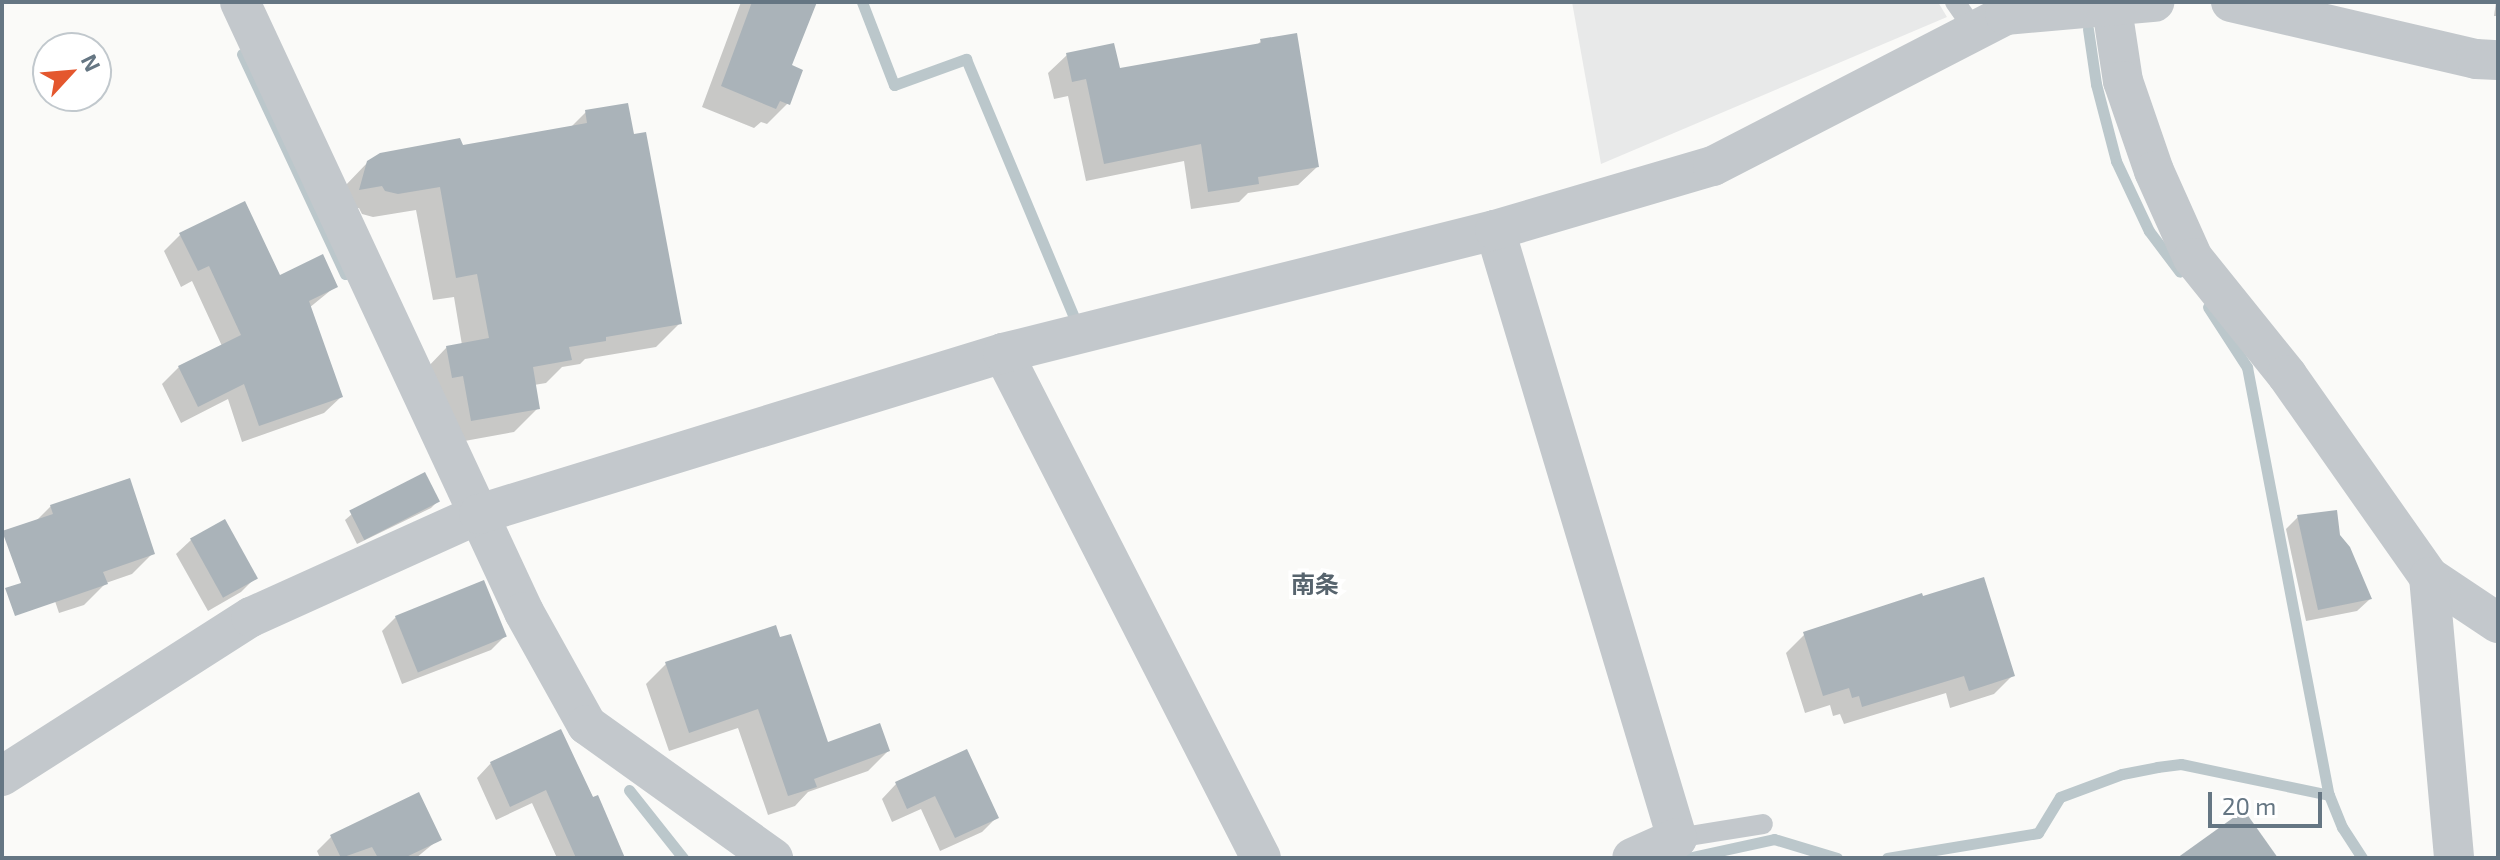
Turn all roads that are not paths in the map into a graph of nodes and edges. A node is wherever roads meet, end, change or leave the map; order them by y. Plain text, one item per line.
1 (240, 2) edge
2 (2154, 2) edge
3 (2231, 2) edge
4 (2111, 3) edge
5 (1965, 16) edge
6 (2498, 60) edge
7 (1495, 230) junction
8 (1003, 353) junction
9 (479, 514) junction
10 (2429, 577) junction
11 (2498, 623) edge
12 (2, 776) edge
13 (1763, 824) dead end
14 (1677, 838) junction
15 (773, 858) edge
16 (1261, 858) edge
17 (1632, 858) edge
18 (2454, 858) edge

1 - 9 street
2 - 4 street
3 - 6 street
4 - 5 street
4 - 10 street
5 - 7 street
7 - 8 street
7 - 14 street
8 - 9 street
8 - 16 street
9 - 12 street
9 - 15 street
10 - 11 street
10 - 18 street
13 - 14 lane
14 - 17 street

